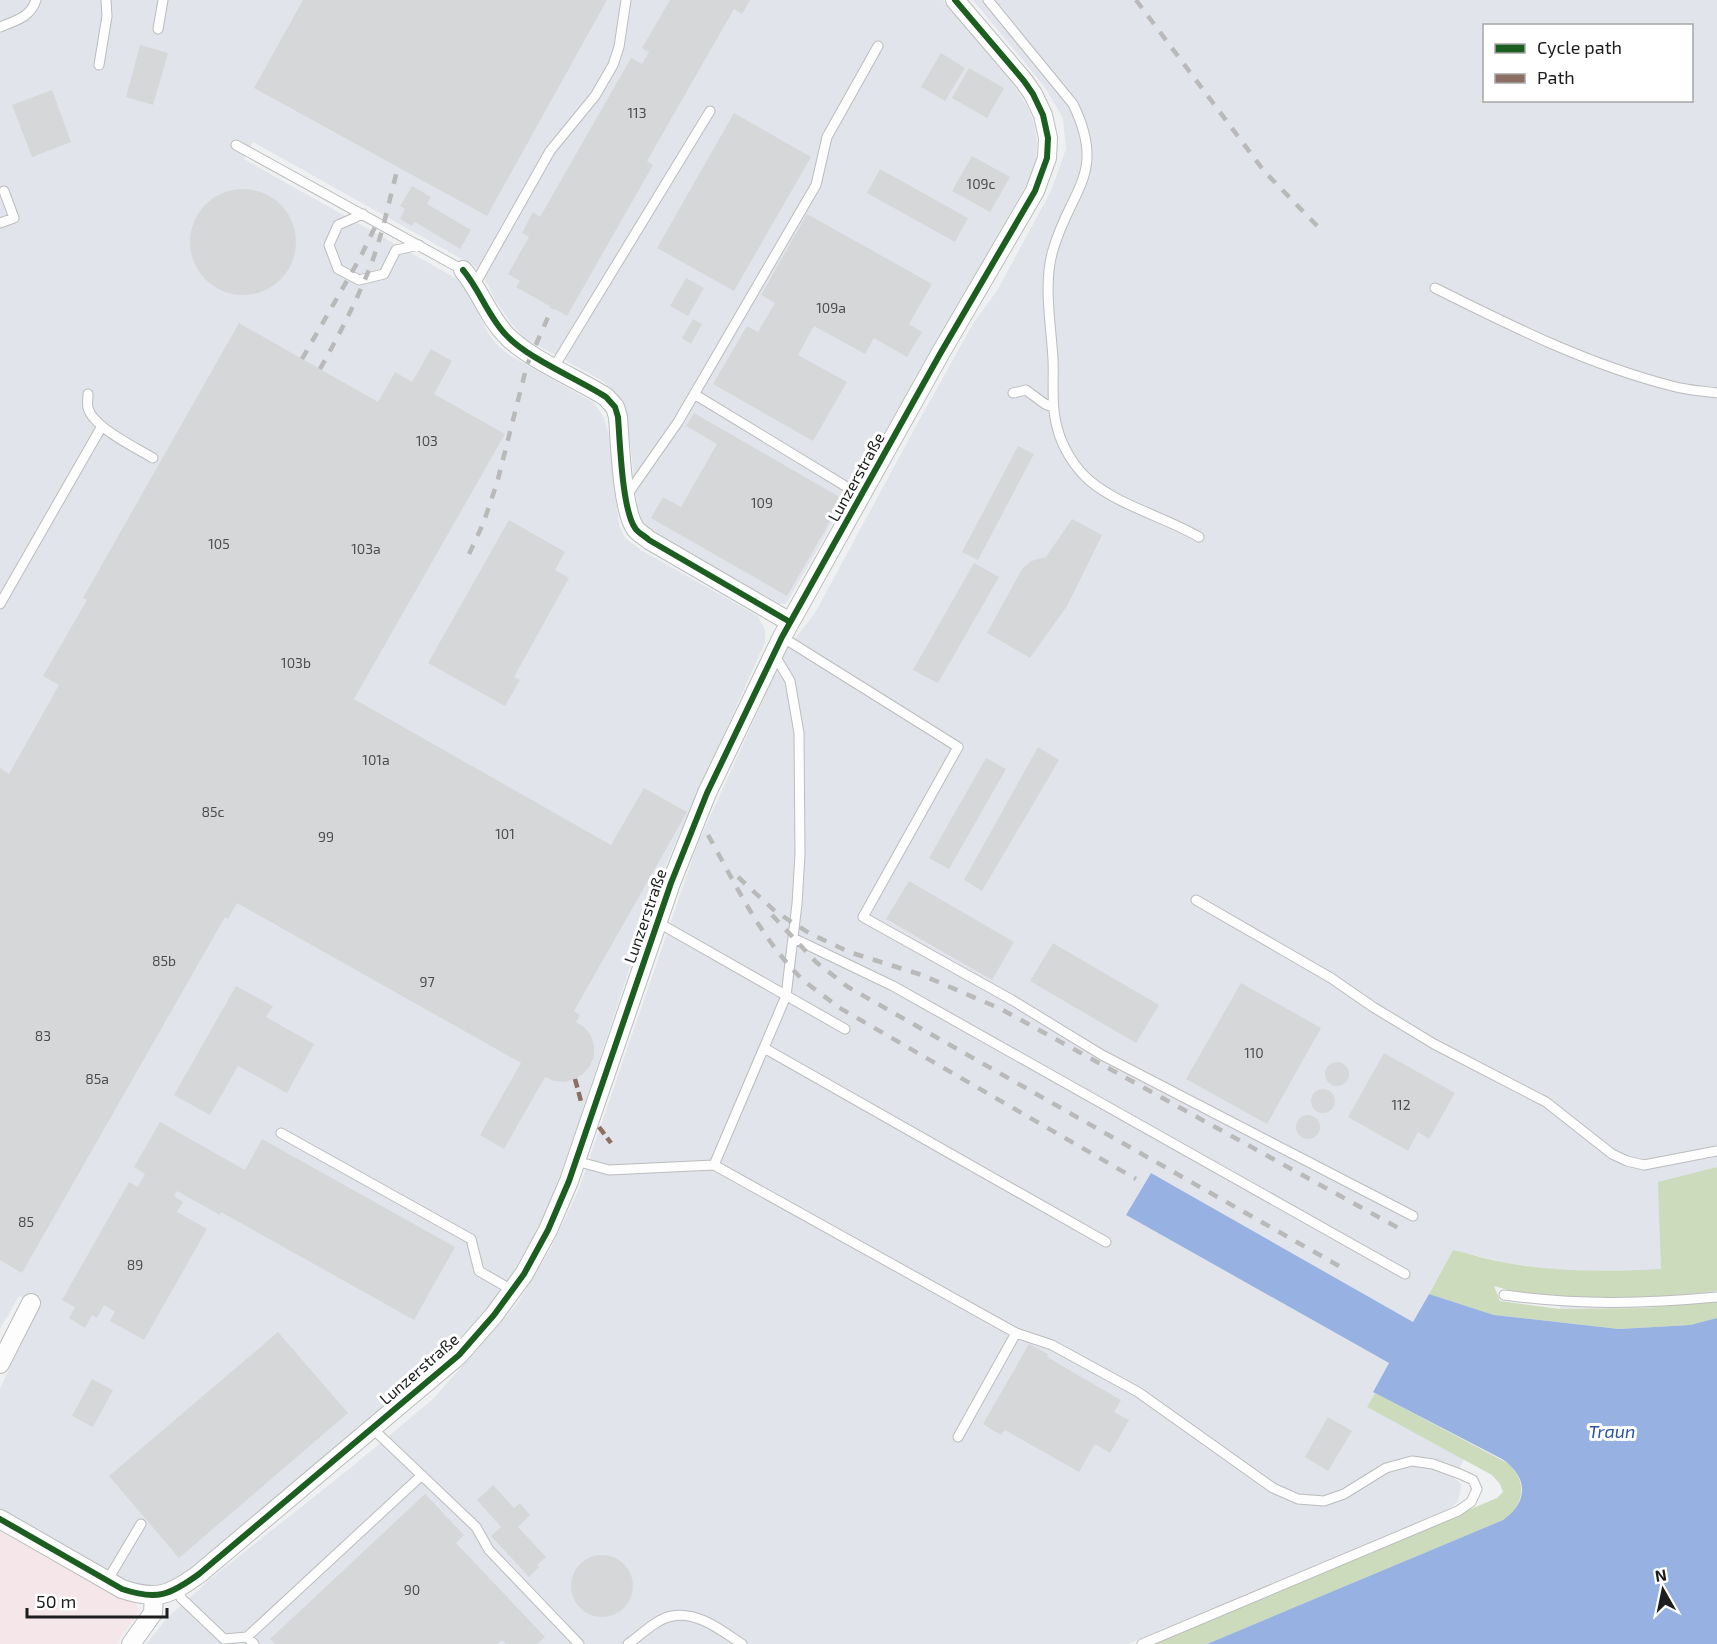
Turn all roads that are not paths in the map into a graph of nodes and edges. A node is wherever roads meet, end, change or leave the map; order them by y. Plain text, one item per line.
1 (36, 0) edge
2 (106, 0) edge
3 (163, 0) edge
4 (626, 0) edge
5 (955, 0) edge
6 (988, 0) edge
7 (0, 27) edge
8 (158, 29) dead end
9 (878, 46) dead end
10 (99, 65) dead end
11 (710, 111) dead end
12 (236, 145) dead end
13 (4, 192) dead end
14 (363, 214) junction
15 (0, 223) edge
16 (418, 245) junction
17 (469, 277) junction
18 (1435, 288) dead end
19 (555, 367) junction
20 (1012, 393) dead end
21 (1717, 393) edge
22 (88, 394) dead end
23 (694, 394) junction
24 (1053, 407) junction
25 (102, 426) junction
26 (153, 458) dead end
27 (860, 495) junction
28 (626, 497) junction
29 (1199, 537) dead end
30 (0, 604) edge
31 (786, 630) junction
32 (774, 653) junction
33 (1196, 900) dead end
34 (657, 922) junction
35 (793, 939) junction
36 (786, 996) junction
37 (845, 1029) dead end
38 (764, 1048) junction
39 (281, 1133) dead end
40 (1717, 1151) edge
41 (576, 1161) junction
42 (714, 1165) junction
43 (1413, 1216) dead end
44 (1106, 1242) dead end
45 (1405, 1274) dead end
46 (512, 1290) junction
47 (1504, 1295) dead end
48 (1717, 1297) edge
49 (31, 1303) dead end
50 (1016, 1333) junction
51 (0, 1364) edge
52 (372, 1428) junction
53 (958, 1437) dead end
54 (422, 1475) junction
55 (0, 1519) edge
56 (141, 1524) dead end
57 (107, 1581) junction
58 (179, 1588) junction
59 (154, 1596) junction
60 (251, 1640) edge
61 (134, 1643) edge
62 (579, 1644) edge
63 (628, 1644) edge
64 (742, 1644) edge
65 (1142, 1644) edge

1 - 7 lane
2 - 10 lane
3 - 8 lane
4 - 17 lane
5 - 27 street, Lunzerstraße
6 - 24 lane
9 - 23 lane
11 - 19 lane
12 - 14 lane
13 - 15 lane
14 - 16 lane
14 - 16 lane
16 - 17 lane
17 - 19 street
18 - 21 lane
19 - 28 street
20 - 24 lane
22 - 25 lane
23 - 27 lane
23 - 28 lane
24 - 29 lane
25 - 26 lane
25 - 30 lane
27 - 31 street, Lunzerstraße
28 - 31 street
31 - 32 street, Lunzerstraße
31 - 43 lane
32 - 34 street, Lunzerstraße
32 - 35 lane
33 - 40 lane
34 - 36 lane
34 - 41 street, Lunzerstraße
35 - 36 lane
35 - 45 lane
36 - 37 lane
36 - 38 lane
38 - 42 lane
38 - 44 lane
39 - 46 lane
41 - 42 lane
41 - 46 street, Lunzerstraße
42 - 50 lane
46 - 52 street, Lunzerstraße
47 - 48 lane
49 - 51 street
50 - 53 lane
50 - 65 lane
52 - 54 lane
52 - 58 street, Lunzerstraße
54 - 60 lane
54 - 62 lane
55 - 57 street
56 - 57 lane
57 - 59 street
58 - 59 street, Lunzerstraße
58 - 60 lane
59 - 61 street
63 - 64 lane

